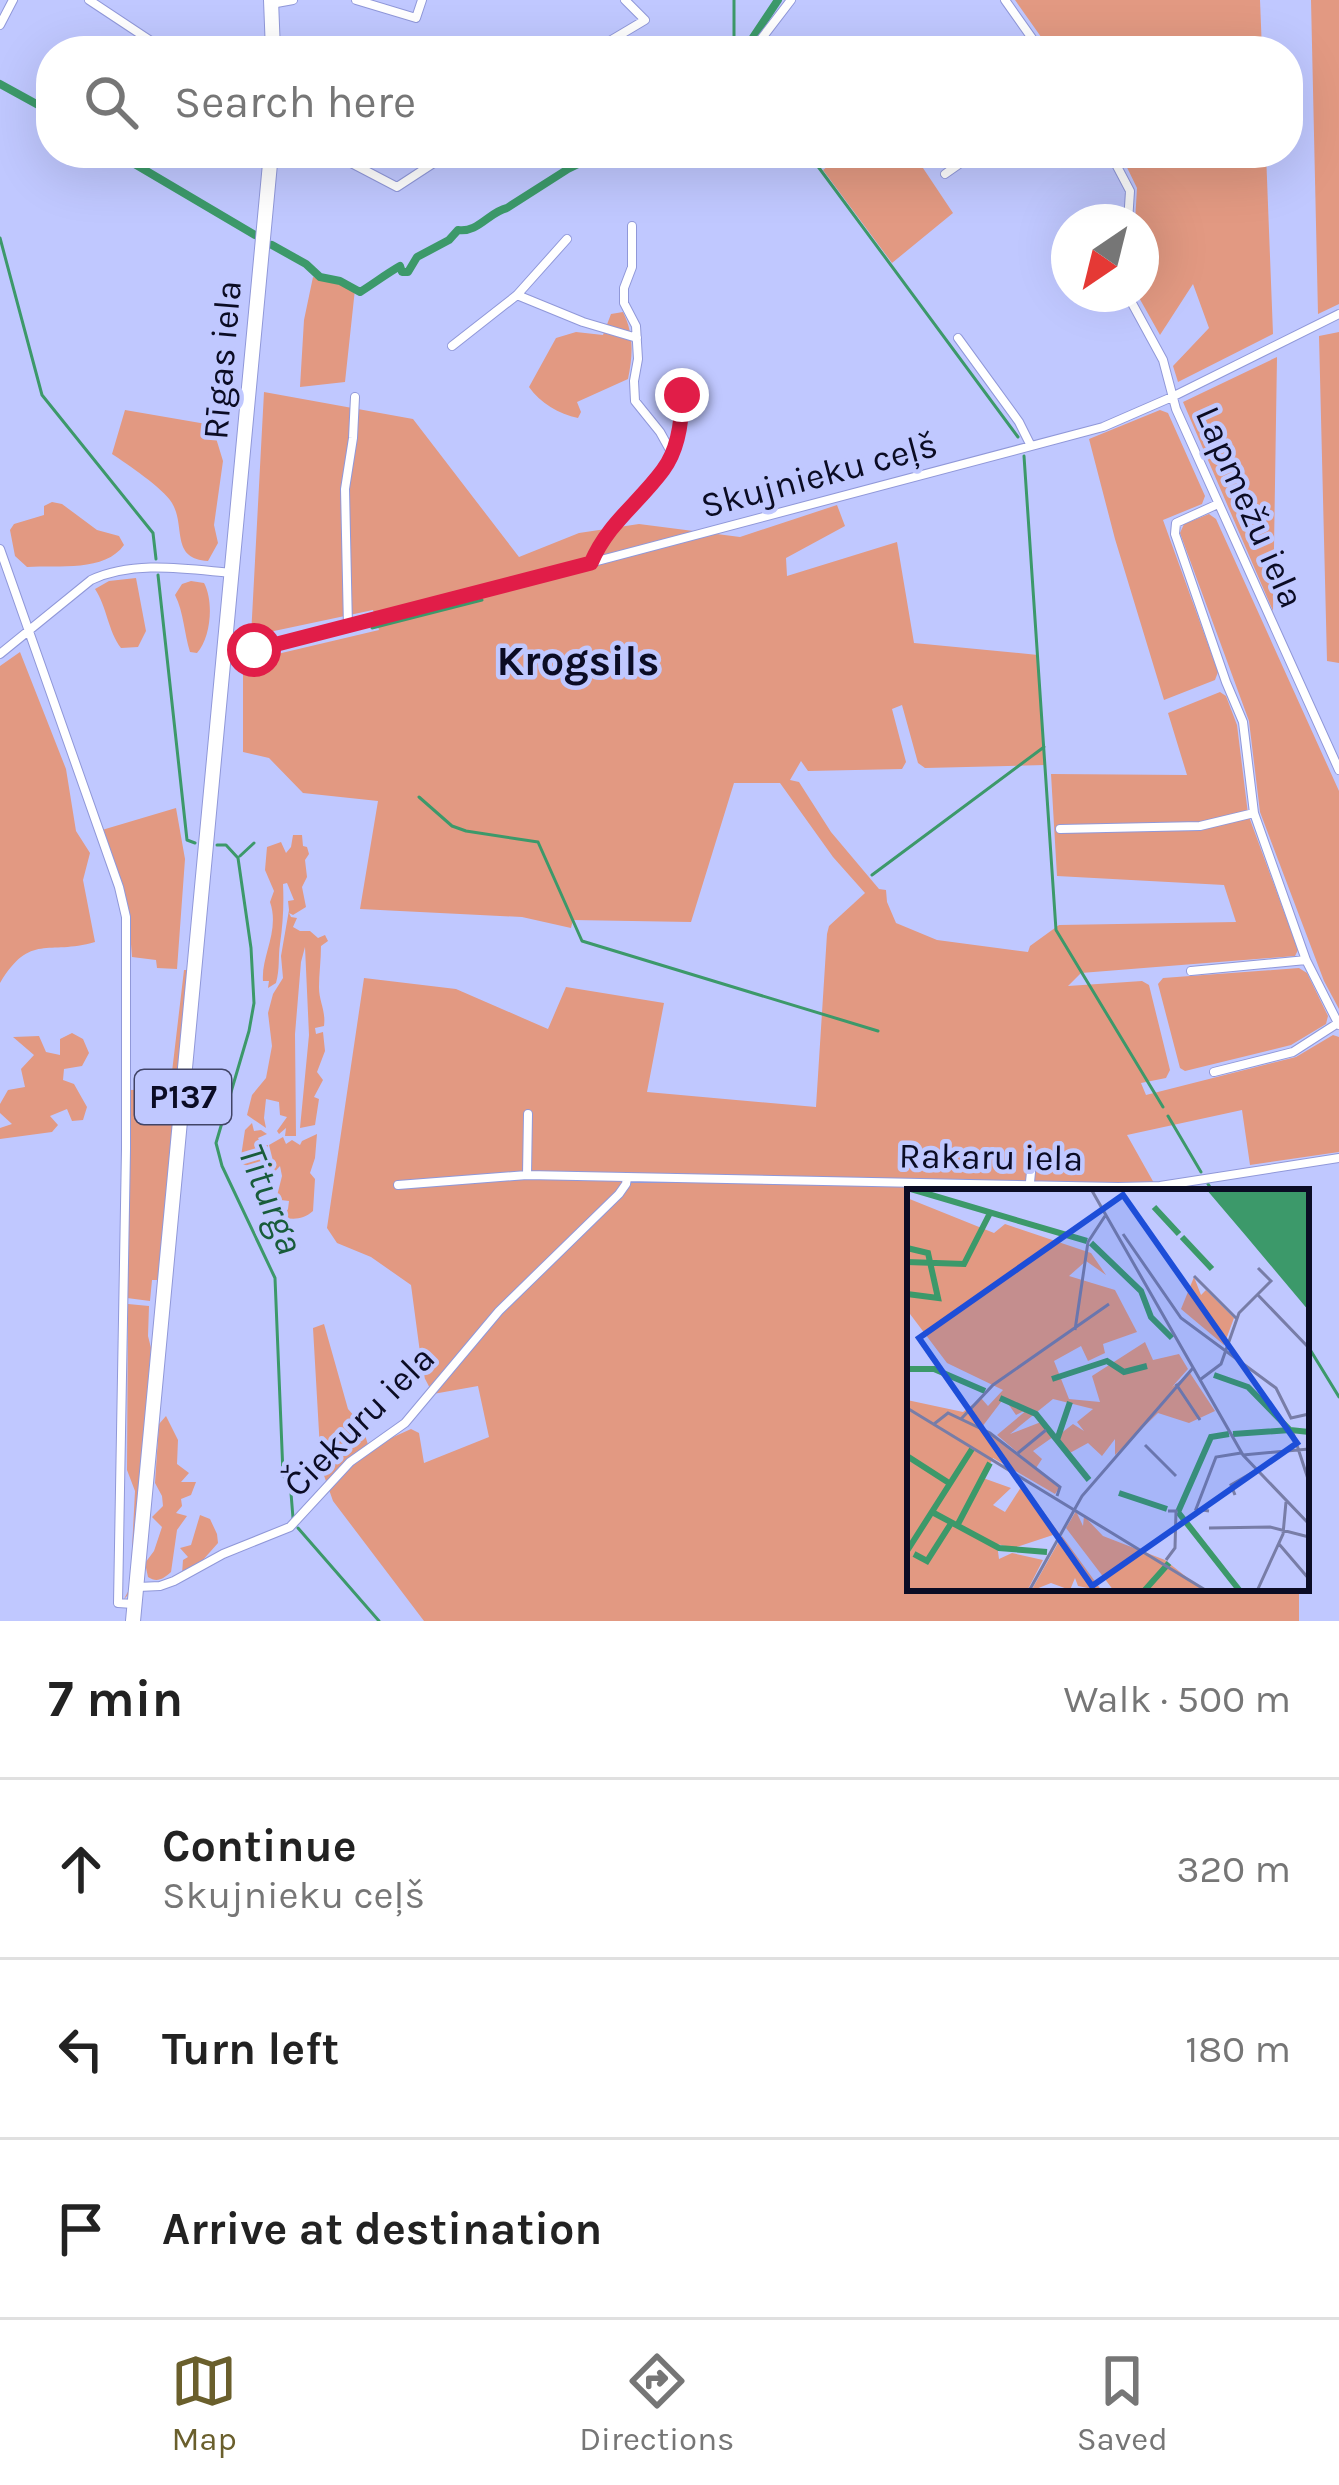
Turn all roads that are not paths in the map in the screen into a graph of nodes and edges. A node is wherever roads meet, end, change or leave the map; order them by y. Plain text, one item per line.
1 (13, 0) edge
2 (89, 0) edge
3 (293, 0) edge
4 (356, 0) edge
5 (422, 0) edge
6 (625, 0) edge
7 (791, 0) edge
8 (1005, 0) edge
9 (271, 2) edge
10 (0, 25) edge
11 (143, 36) edge
12 (272, 36) edge
13 (618, 36) edge
14 (763, 36) edge
15 (1030, 36) edge
16 (270, 168) edge
17 (361, 168) edge
18 (426, 168) edge
19 (954, 168) edge
20 (1118, 168) edge
21 (945, 174) dead end
22 (1129, 204) edge
23 (632, 226) dead end
24 (567, 239) dead end
25 (517, 295) junction
26 (1137, 312) edge
27 (1339, 314) edge
28 (637, 338) junction
29 (958, 338) dead end
30 (452, 346) dead end
31 (682, 395) dead end
32 (356, 397) dead end
33 (1172, 397) junction
34 (1030, 446) junction
35 (670, 457) junction
36 (1218, 504) junction
37 (0, 549) edge
38 (591, 563) junction
39 (232, 573) junction
40 (348, 627) junction
41 (29, 632) junction
42 (225, 650) junction
43 (0, 654) edge
44 (1339, 770) edge
45 (1254, 813) junction
46 (1060, 829) dead end
47 (1306, 959) junction
48 (1191, 970) dead end
49 (1338, 1024) edge
50 (1214, 1072) dead end
51 (528, 1114) dead end
52 (1339, 1158) edge
53 (1032, 1162) dead end
54 (527, 1175) junction
55 (627, 1178) junction
56 (398, 1185) dead end
57 (1029, 1188) edge
58 (137, 1586) junction
59 (134, 1613) edge

1 - 10 street
2 - 11 street
3 - 9 street
4 - 5 street
6 - 13 street
7 - 14 street
8 - 15 street
9 - 12 main road
16 - 39 main road, Rīgas iela / P137
17 - 18 street
19 - 21 street
20 - 22 street
23 - 28 street
24 - 25 street
25 - 28 street
25 - 30 street
26 - 33 street, Lapmežu iela
27 - 33 street, Skujnieku ceļš
28 - 35 street
29 - 34 street
31 - 35 street
32 - 40 street
33 - 34 street, Skujnieku ceļš
33 - 36 street, Lapmežu iela
34 - 38 street, Skujnieku ceļš
35 - 38 street
36 - 44 street, Lapmežu iela
36 - 45 street
37 - 41 street
38 - 40 street, Skujnieku ceļš
39 - 41 street
39 - 42 main road, P137
40 - 42 street, Skujnieku ceļš
41 - 43 street
41 - 59 street
42 - 58 main road, P137
45 - 46 street
45 - 47 street
47 - 48 street
47 - 49 street
49 - 50 street
51 - 54 street
52 - 57 street, Rakaru iela
53 - 57 street
54 - 55 street, Rakaru iela
54 - 56 street, Rakaru iela
55 - 57 street, Rakaru iela
55 - 58 street, Čiekuru iela
58 - 59 main road, P137

